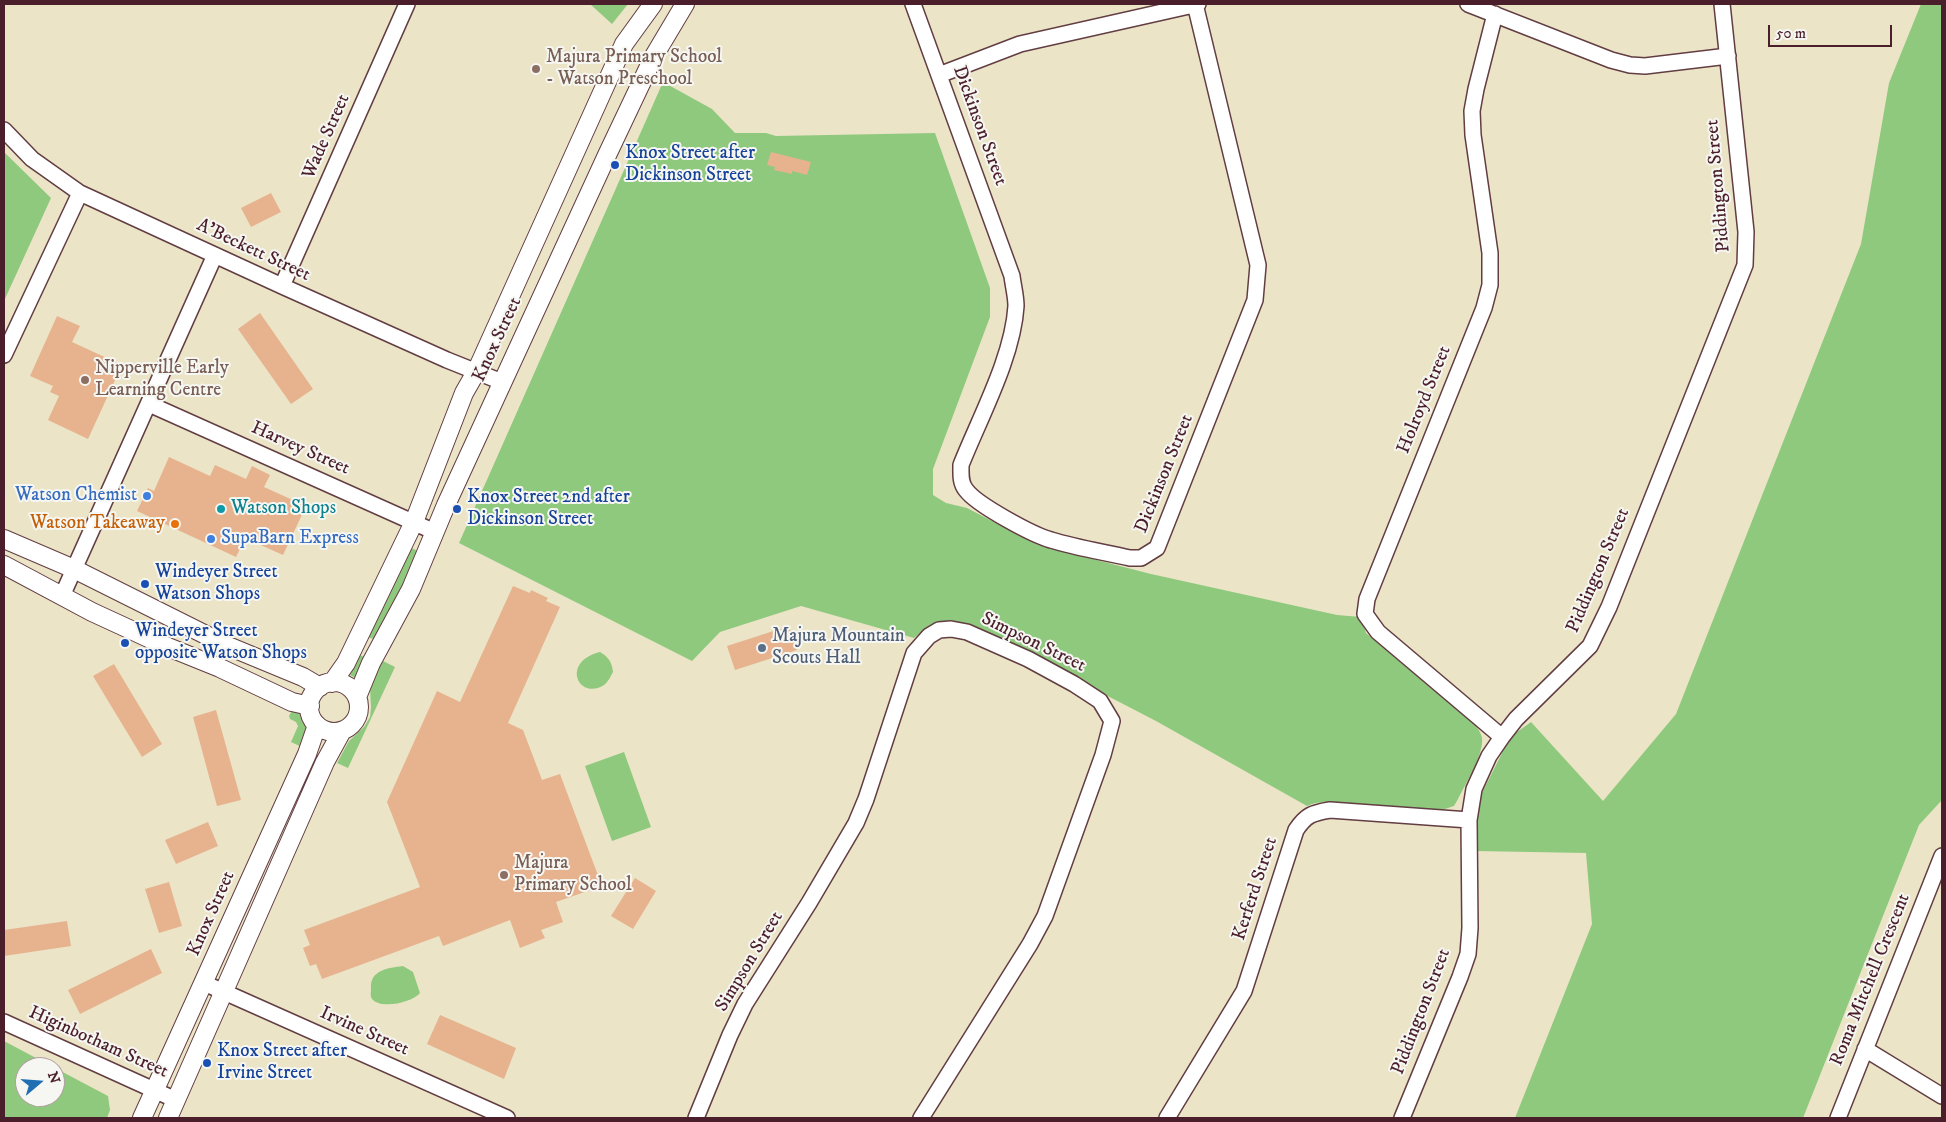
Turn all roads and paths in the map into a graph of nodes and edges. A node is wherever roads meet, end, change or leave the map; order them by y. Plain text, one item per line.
1 (407, 4) edge
2 (653, 4) edge
3 (684, 4) edge
4 (913, 4) edge
5 (1197, 4) edge
6 (1468, 4) edge
7 (1722, 4) edge
8 (1495, 14) junction
9 (1728, 56) junction
10 (939, 74) junction
11 (4, 130) edge
12 (80, 193) junction
13 (215, 255) junction
14 (282, 286) junction
15 (4, 354) edge
16 (476, 372) junction
17 (502, 382) junction
18 (149, 404) junction
19 (414, 522) junction
20 (435, 532) junction
21 (4, 539) edge
22 (4, 565) edge
23 (74, 569) junction
24 (62, 596) junction
25 (326, 685) junction
26 (357, 697) junction
27 (310, 706) junction
28 (317, 725) junction
29 (342, 731) junction
30 (1502, 737) junction
31 (1469, 820) junction
32 (1942, 856) edge
33 (204, 983) junction
34 (224, 992) junction
35 (4, 1022) edge
36 (1866, 1049) junction
37 (156, 1091) junction
38 (1942, 1096) edge
39 (176, 1100) junction
40 (142, 1118) edge
41 (168, 1118) edge
42 (507, 1118) edge
43 (696, 1118) edge
44 (922, 1118) edge
45 (1167, 1118) edge
46 (1402, 1118) edge
47 (1838, 1118) edge

1 - 14 street, Wade Street
2 - 16 street, Knox Street
3 - 17 street, Knox Street
4 - 10 street, Dickinson Street
5 - 10 street
5 - 10 street, Dickinson Street
6 - 8 street
7 - 9 street, Piddington Street
8 - 9 street
8 - 30 street, Holroyd Street
9 - 30 street, Piddington Street
11 - 12 street, A'Beckett Street
12 - 13 street, A'Beckett Street
12 - 15 street
13 - 14 street, A'Beckett Street
13 - 18 street
14 - 16 street, A'Beckett Street
16 - 17 street, A'Beckett Street
16 - 19 street, Knox Street
17 - 20 street, Knox Street
18 - 19 street, Harvey Street
18 - 23 street
19 - 20 street, Harvey Street
19 - 25 street, Knox Street
20 - 26 street, Knox Street
21 - 23 street
22 - 24 street
23 - 24 street
23 - 25 street
24 - 27 street
25 - 26 street
25 - 27 street
26 - 29 street
27 - 28 street
28 - 29 street
28 - 33 street, Knox Street
29 - 34 street
30 - 31 street, Piddington Street
31 - 45 street, Kerferd Street
31 - 46 street, Piddington Street
32 - 36 street, Roma Mitchell Crescent
33 - 34 street, Irvine Street
33 - 37 street, Knox Street
34 - 39 street
34 - 42 street, Irvine Street
35 - 37 street, Higinbotham Street
36 - 38 street
36 - 47 street, Roma Mitchell Crescent
37 - 39 street, Higinbotham Street
37 - 40 street, Knox Street
39 - 41 street
43 - 44 street, Simpson Street

